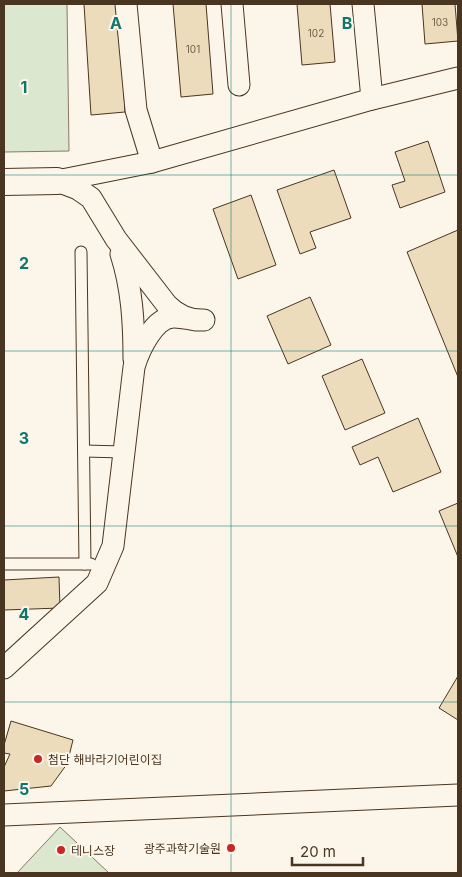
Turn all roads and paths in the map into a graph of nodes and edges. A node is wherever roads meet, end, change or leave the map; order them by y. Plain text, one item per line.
1 (126, 4) edge
2 (232, 4) edge
3 (364, 4) edge
4 (458, 78) edge
5 (239, 84) dead end
6 (372, 99) junction
7 (152, 162) junction
8 (57, 181) junction
9 (4, 182) edge
10 (116, 239) junction
11 (81, 252) dead end
12 (134, 367) junction
13 (84, 451) junction
14 (124, 452) junction
15 (4, 564) edge
16 (95, 564) junction
17 (4, 668) edge
18 (458, 795) edge
19 (4, 815) edge

1 - 7 street
2 - 5 street
3 - 6 street
4 - 6 street
6 - 7 street
7 - 8 street
8 - 9 street
8 - 10 street
10 - 12 street
10 - 12 street
11 - 13 lane
12 - 14 street
13 - 14 lane
13 - 16 lane
14 - 16 street
15 - 16 lane
16 - 17 street
18 - 19 street

